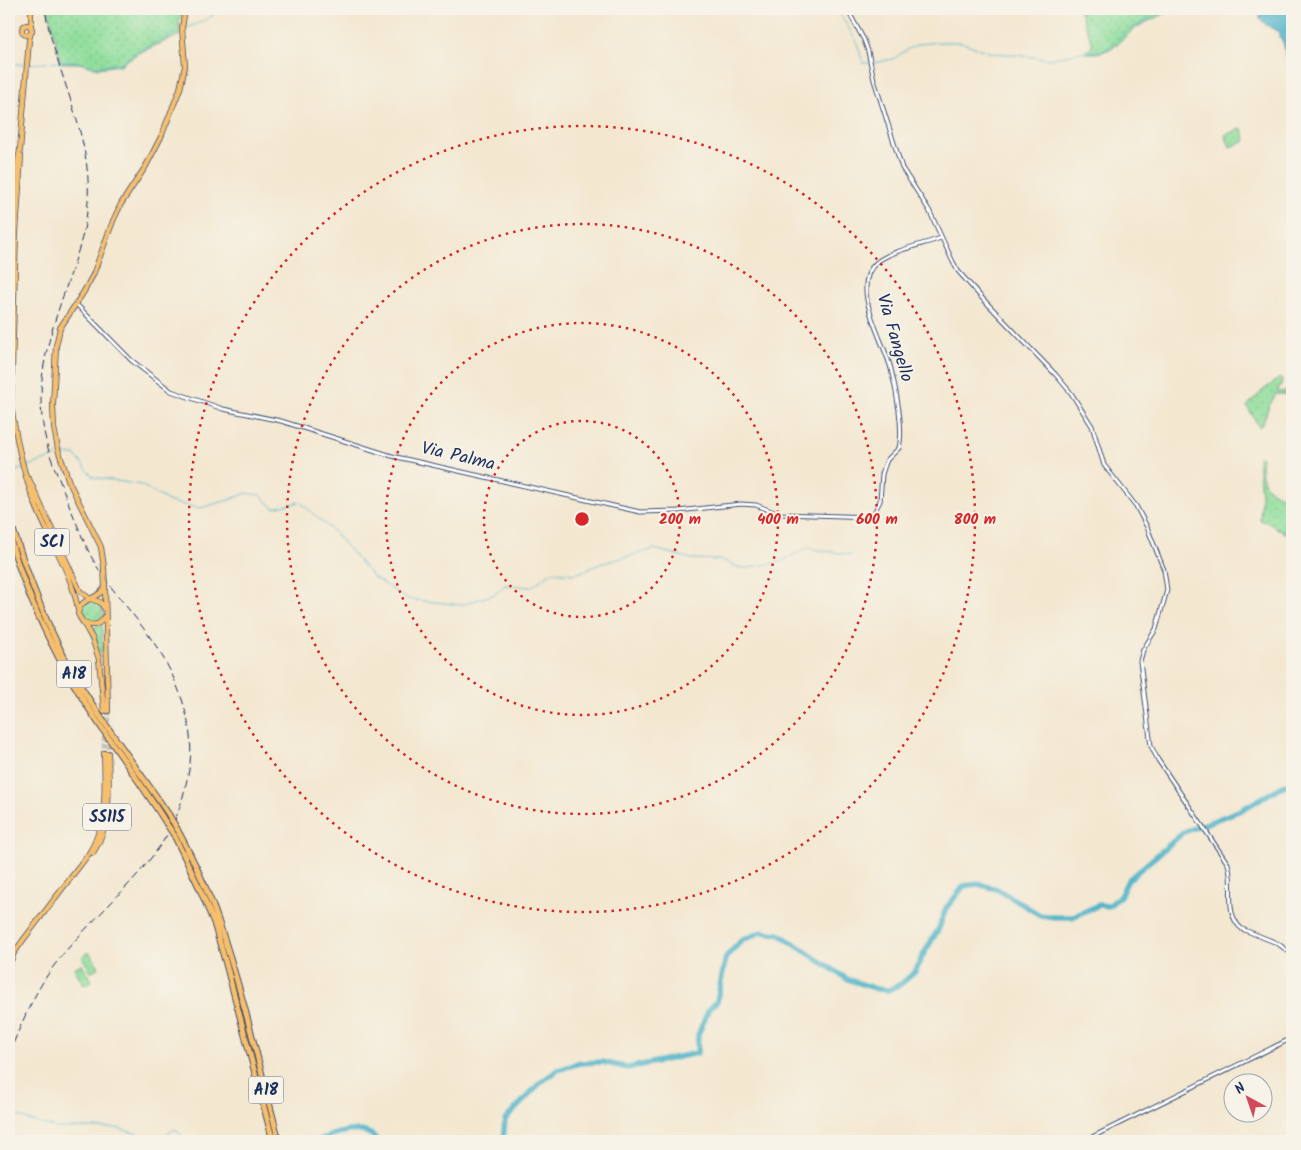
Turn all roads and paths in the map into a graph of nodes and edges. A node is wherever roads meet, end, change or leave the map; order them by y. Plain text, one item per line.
1 (30, 9) edge
2 (185, 9) edge
3 (847, 9) edge
4 (24, 26) junction
5 (31, 30) junction
6 (23, 33) junction
7 (28, 58) junction
8 (20, 150) junction
9 (942, 238) junction
10 (76, 304) junction
11 (9, 336) edge
12 (9, 395) edge
13 (11, 403) junction
14 (26, 473) junction
15 (9, 517) edge
16 (872, 517) joint
17 (9, 535) edge
18 (105, 586) junction
19 (90, 599) junction
20 (78, 610) junction
21 (105, 611) junction
22 (83, 622) junction
23 (106, 753) tunnel mouth
24 (1292, 954) edge
25 (9, 966) edge
26 (1292, 1038) edge
27 (249, 1040) junction
28 (273, 1141) edge
29 (279, 1141) edge
30 (1084, 1141) edge

1 - 4 main road
1 - 5 main road
2 - 10 main road
3 - 9 street
4 - 5 main road
4 - 6 main road
5 - 6 main road
5 - 7 main road
6 - 7 main road
7 - 8 main road
8 - 11 main road
8 - 13 main road
9 - 16 street, Via Fangello
9 - 24 street
10 - 16 street, Via Palma
10 - 18 main road, bridge
12 - 13 main road
13 - 14 main road
14 - 19 main road, SC1
14 - 20 main road, SC1
15 - 27 highway, A18, bridge
17 - 27 highway, A18, bridge
18 - 19 main road
18 - 21 main road
19 - 20 main road
19 - 21 main road
20 - 22 main road
21 - 22 main road
21 - 22 main road
23 - 25 main road, SS115
26 - 30 street
27 - 28 highway, A18
27 - 29 highway, A18

